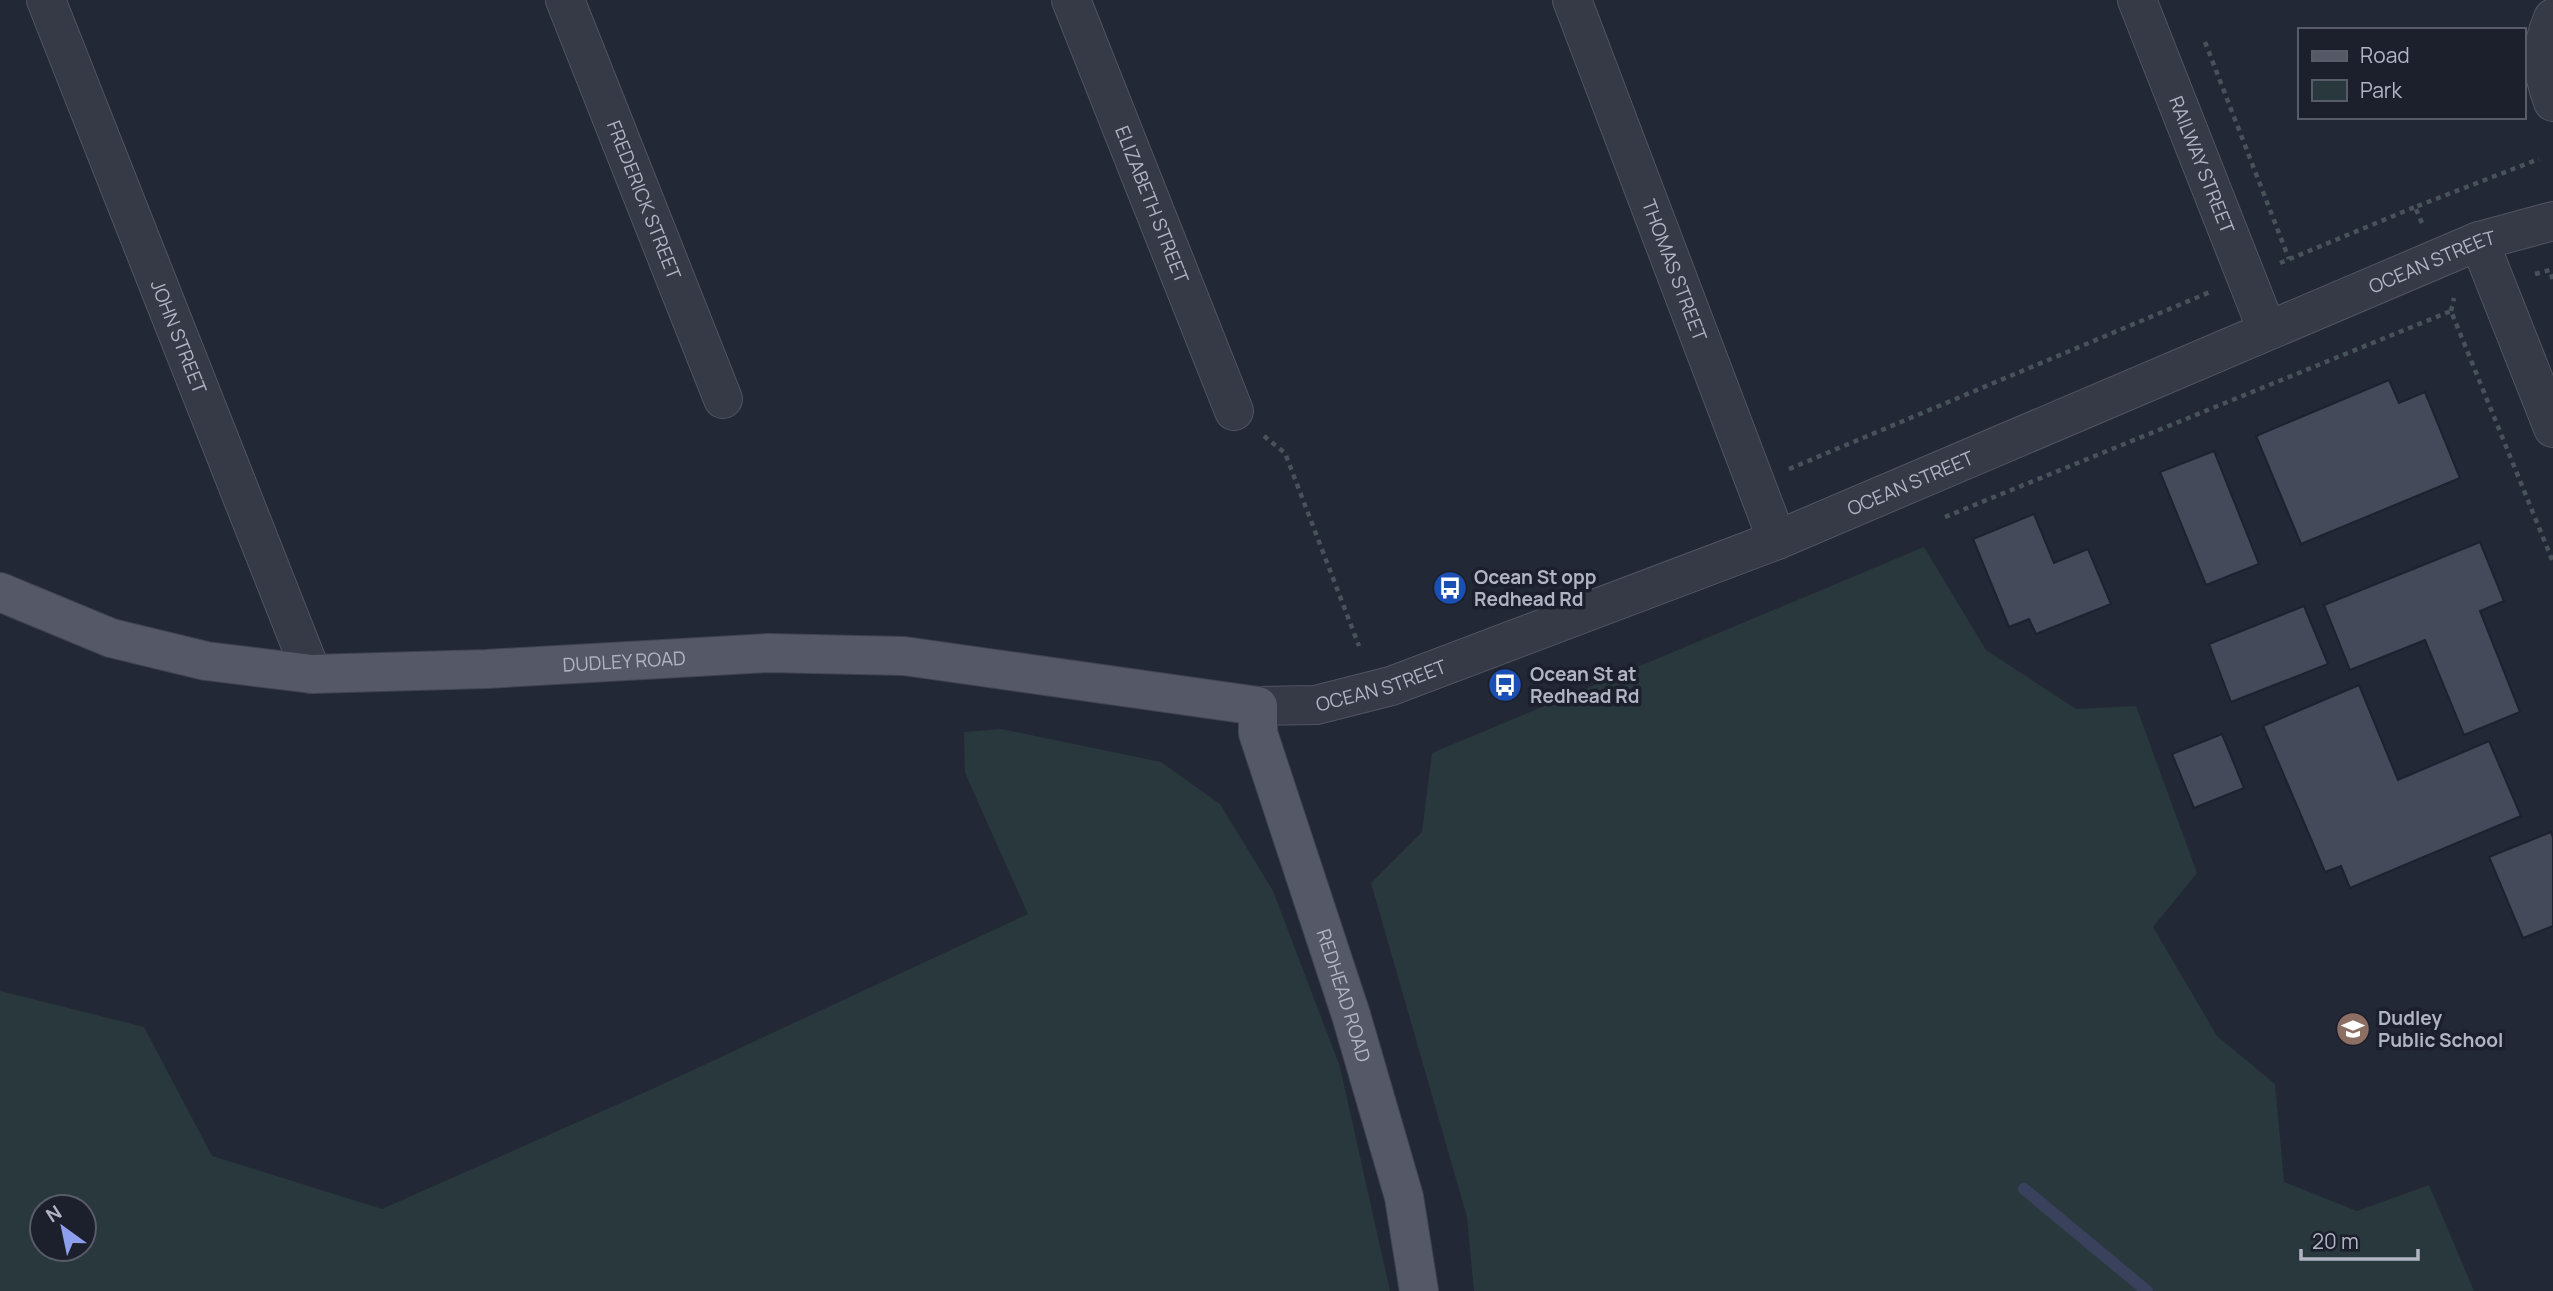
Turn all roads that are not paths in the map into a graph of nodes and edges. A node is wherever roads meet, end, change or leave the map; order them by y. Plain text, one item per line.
1 (46, 0) edge
2 (565, 0) edge
3 (1071, 0) edge
4 (1572, 0) edge
5 (2137, 0) edge
6 (2553, 18) edge
7 (2553, 102) edge
8 (2553, 221) edge
9 (2479, 241) junction
10 (2267, 330) junction
11 (723, 399) dead end
12 (1234, 411) road end
13 (2553, 428) edge
14 (1777, 540) junction
15 (0, 592) edge
16 (313, 674) junction
17 (1258, 705) junction
18 (1419, 1291) edge

1 - 16 street, JOHN STREET
2 - 11 street, FREDERICK STREET
3 - 12 street, ELIZABETH STREET
4 - 14 street, THOMAS STREET
5 - 10 street, RAILWAY STREET
6 - 7 street
8 - 9 street, OCEAN STREET
9 - 10 street, OCEAN STREET
9 - 13 street
10 - 14 street, OCEAN STREET
14 - 17 street, OCEAN STREET
15 - 16 main road, DUDLEY ROAD
16 - 17 main road, DUDLEY ROAD
17 - 18 main road, REDHEAD ROAD

